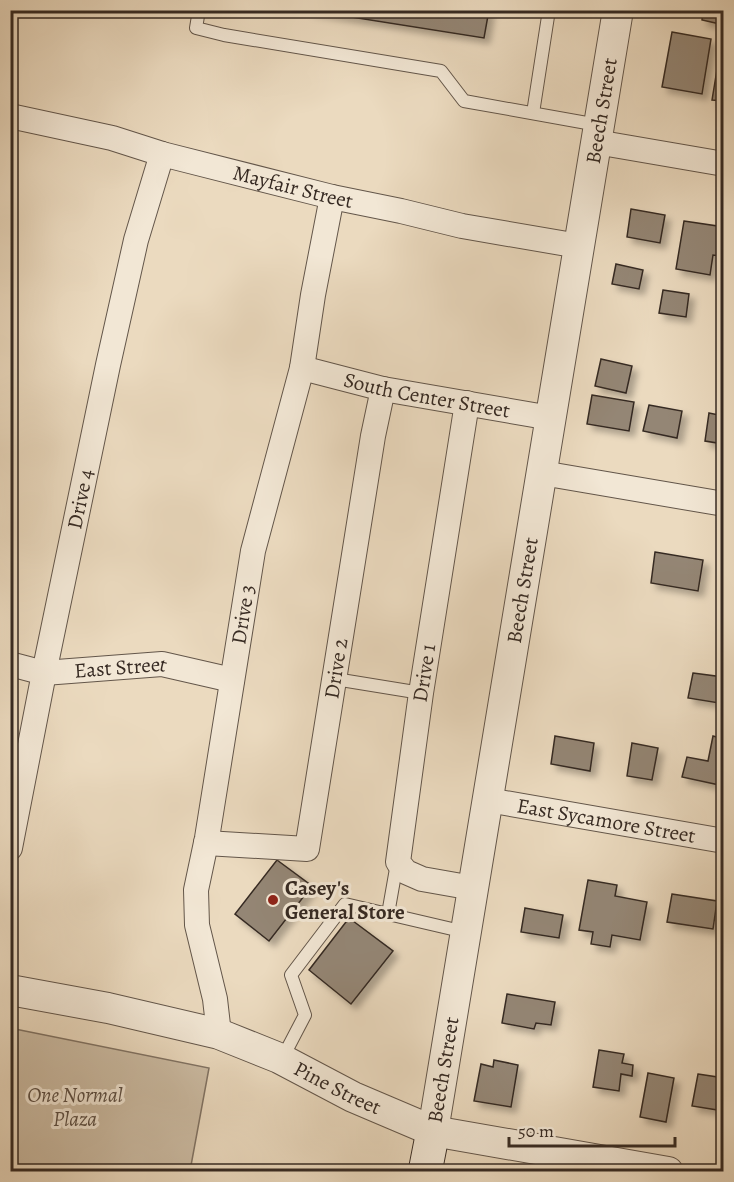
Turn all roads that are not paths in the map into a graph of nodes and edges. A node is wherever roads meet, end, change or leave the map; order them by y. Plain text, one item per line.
1 (199, 10) edge
2 (549, 10) edge
3 (618, 10) edge
4 (533, 113) junction
5 (10, 116) edge
6 (597, 133) junction
7 (162, 154) junction
8 (723, 164) edge
9 (332, 197) junction
10 (579, 246) junction
11 (302, 368) junction
12 (383, 389) junction
13 (467, 403) junction
14 (551, 418) junction
15 (542, 473) junction
16 (723, 504) edge
17 (10, 664) edge
18 (44, 673) junction
19 (335, 679) junction
20 (232, 680) junction
21 (421, 693) junction
22 (488, 800) junction
23 (723, 841) edge
24 (206, 843) junction
25 (10, 848) edge
26 (398, 862) junction
27 (473, 888) junction
28 (388, 914) junction
29 (466, 933) junction
30 (10, 990) edge
31 (219, 1034) junction
32 (282, 1060) junction
33 (433, 1131) junction
34 (425, 1172) edge
35 (668, 1172) edge

1 - 4 lane
2 - 4 lane
3 - 6 street, Beech Street
4 - 6 lane
5 - 7 street, Mayfair Street
6 - 8 street
6 - 10 street, Beech Street
7 - 9 street, Mayfair Street
7 - 18 street, Drive 4
9 - 10 street, Mayfair Street
9 - 11 street, Drive 3
10 - 14 street, Beech Street
11 - 12 street, South Center Street
11 - 20 street, Drive 3
12 - 13 street, South Center Street
12 - 19 street, Drive 2
13 - 14 street, South Center Street
13 - 21 street, Drive 1
14 - 15 street, Beech Street
15 - 16 street
15 - 22 street, Beech Street
17 - 18 street, East Street
18 - 20 street, East Street
18 - 25 street, Drive 4
19 - 21 lane
19 - 24 street, Drive 2
20 - 24 street, Drive 3
21 - 26 street, Drive 1
22 - 23 street, East Sycamore Street
22 - 27 street, Beech Street
24 - 31 street, Drive 3
26 - 27 street
26 - 28 lane
27 - 29 street, Beech Street
28 - 29 lane
28 - 32 lane
29 - 33 street, Beech Street
30 - 31 street, Pine Street
31 - 32 street, Pine Street
32 - 33 street, Pine Street
33 - 34 main road, Beech Street
33 - 35 street, Pine Street

